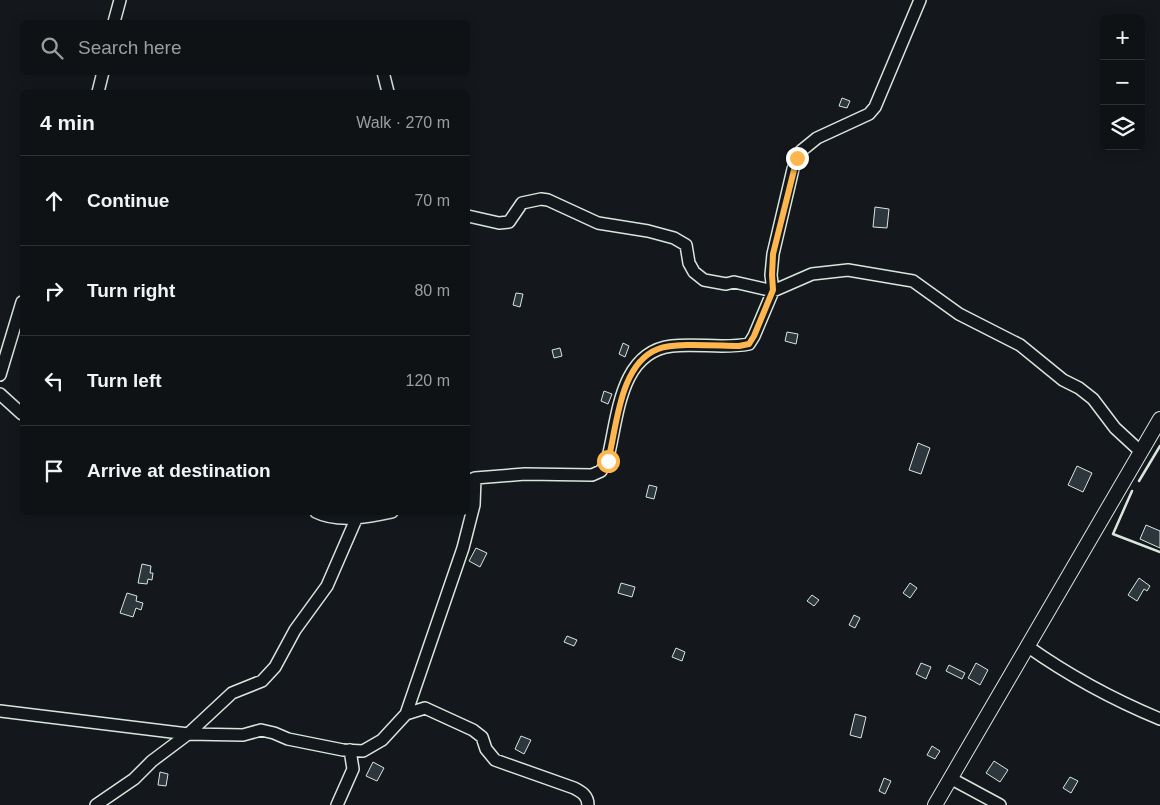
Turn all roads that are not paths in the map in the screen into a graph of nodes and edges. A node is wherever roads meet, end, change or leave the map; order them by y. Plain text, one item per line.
1 (120, 0) edge
2 (920, 0) edge
3 (115, 20) edge
4 (102, 75) edge
5 (384, 75) edge
6 (98, 90) edge
7 (388, 90) edge
8 (470, 216) edge
9 (773, 290) junction
10 (20, 309) edge
11 (0, 375) edge
12 (0, 394) edge
13 (20, 412) edge
14 (1160, 419) edge
15 (1141, 452) junction
16 (471, 480) edge
17 (328, 515) edge
18 (378, 515) edge
19 (357, 517) junction
20 (1027, 646) junction
21 (0, 711) edge
22 (406, 714) junction
23 (1160, 719) edge
24 (188, 734) junction
25 (350, 750) junction
26 (950, 778) junction
27 (96, 805) edge
28 (337, 805) edge
29 (588, 805) edge
30 (935, 805) edge
31 (1000, 805) edge

1 - 3 street
2 - 9 street
4 - 6 street
5 - 7 street
8 - 9 street
9 - 15 street
9 - 16 street
10 - 11 street
12 - 13 street
14 - 15 main road
15 - 20 main road
16 - 22 street
17 - 19 street
18 - 19 street
19 - 24 street
20 - 23 street
20 - 26 main road
21 - 24 street
22 - 25 street
22 - 29 street
24 - 25 street
24 - 27 street
25 - 28 street
26 - 30 main road
26 - 31 street

